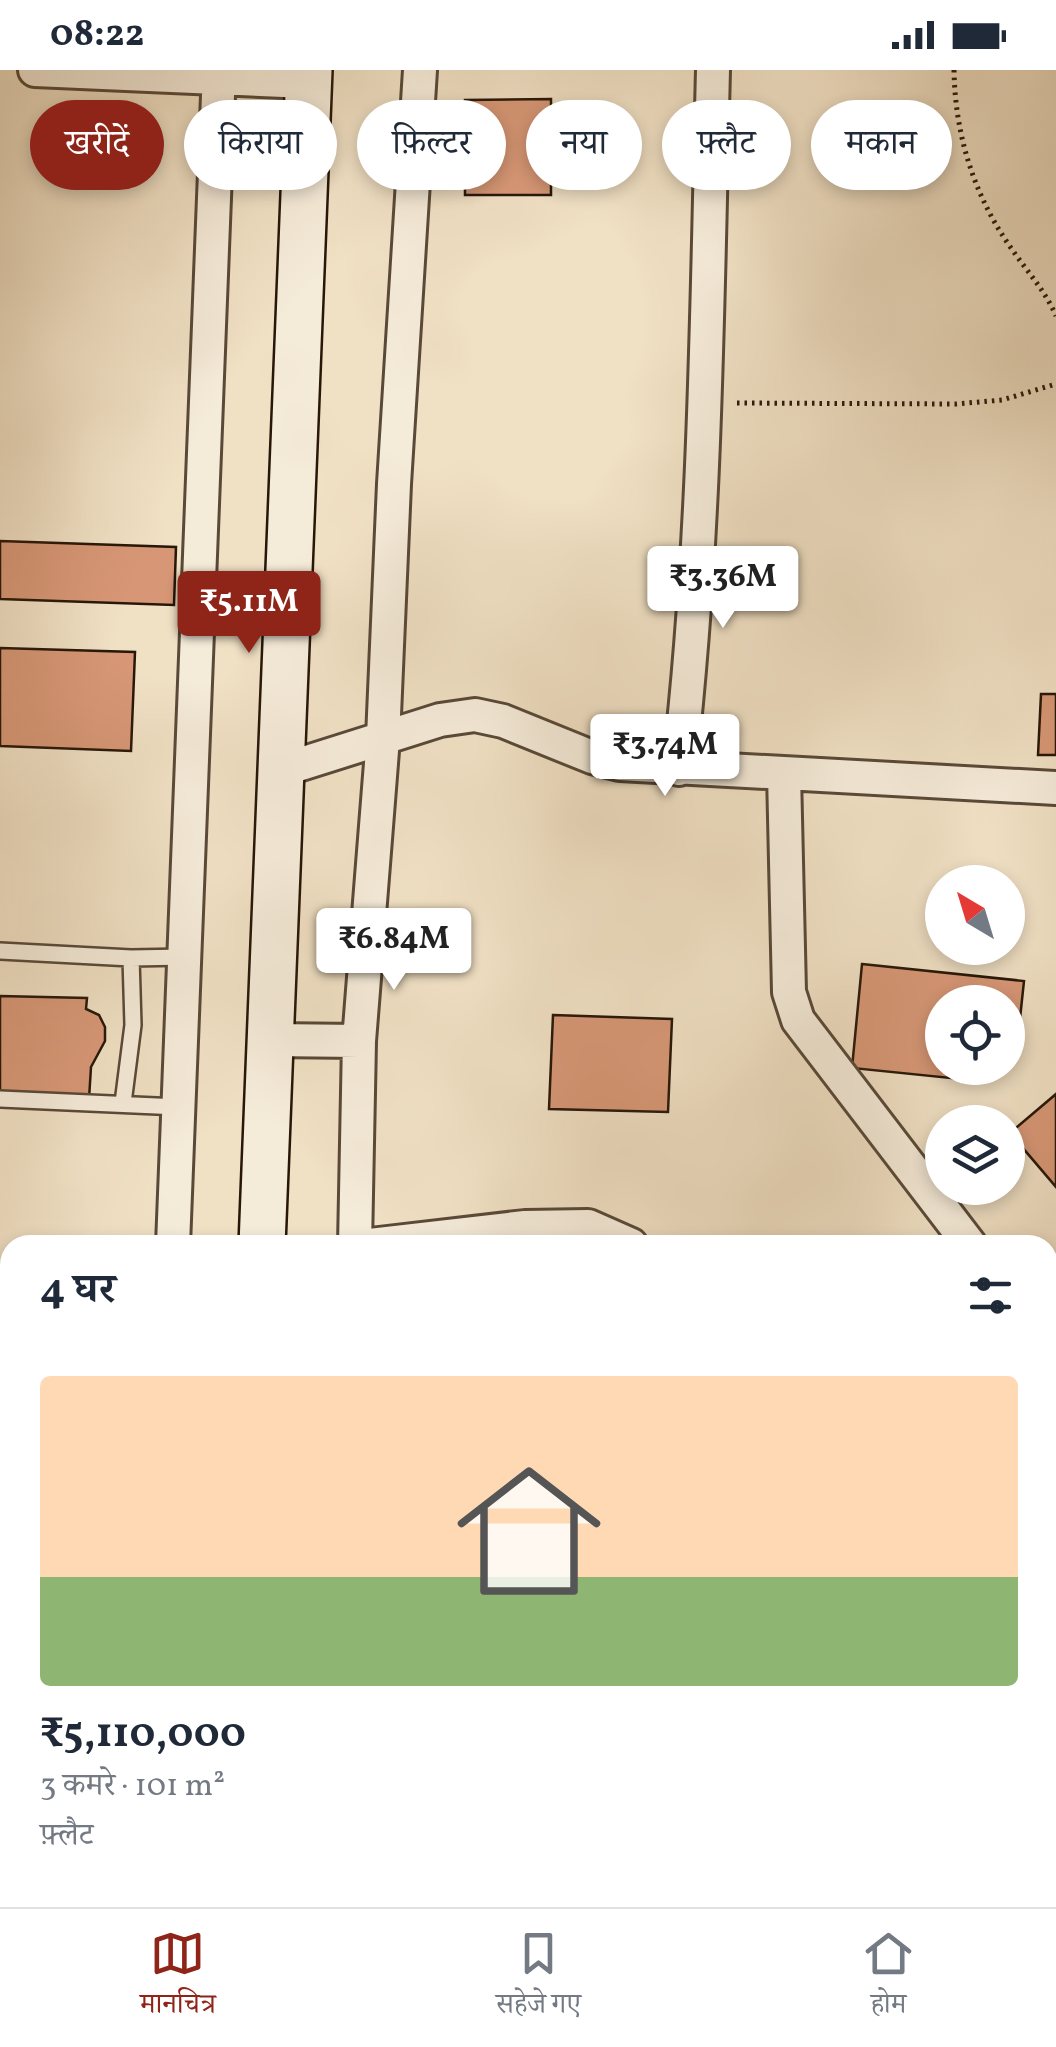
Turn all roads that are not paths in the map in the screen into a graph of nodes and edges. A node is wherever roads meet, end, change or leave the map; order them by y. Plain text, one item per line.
1 (36, 70) edge
2 (420, 70) edge
3 (713, 70) edge
4 (219, 74) edge
5 (308, 76) edge
6 (384, 738) junction
7 (679, 769) junction
8 (282, 770) junction
9 (784, 774) junction
10 (1056, 788) edge
11 (0, 951) edge
12 (187, 957) junction
13 (131, 958) junction
14 (271, 1040) junction
15 (359, 1041) junction
16 (0, 1099) edge
17 (124, 1102) junction
18 (178, 1106) junction
19 (173, 1235) edge
20 (262, 1235) edge
21 (355, 1235) edge
22 (456, 1235) edge
23 (608, 1235) edge
24 (962, 1235) edge

1 - 4 street
2 - 6 street
3 - 7 street
4 - 5 street
4 - 12 street
5 - 8 street
6 - 7 street
6 - 8 street
6 - 15 street
7 - 9 street
8 - 14 street
9 - 10 street
9 - 24 street
11 - 13 lane
12 - 13 lane
12 - 18 street
13 - 17 lane
14 - 15 street
14 - 20 street
15 - 21 street
16 - 17 lane
17 - 18 lane
18 - 19 street
22 - 23 street

